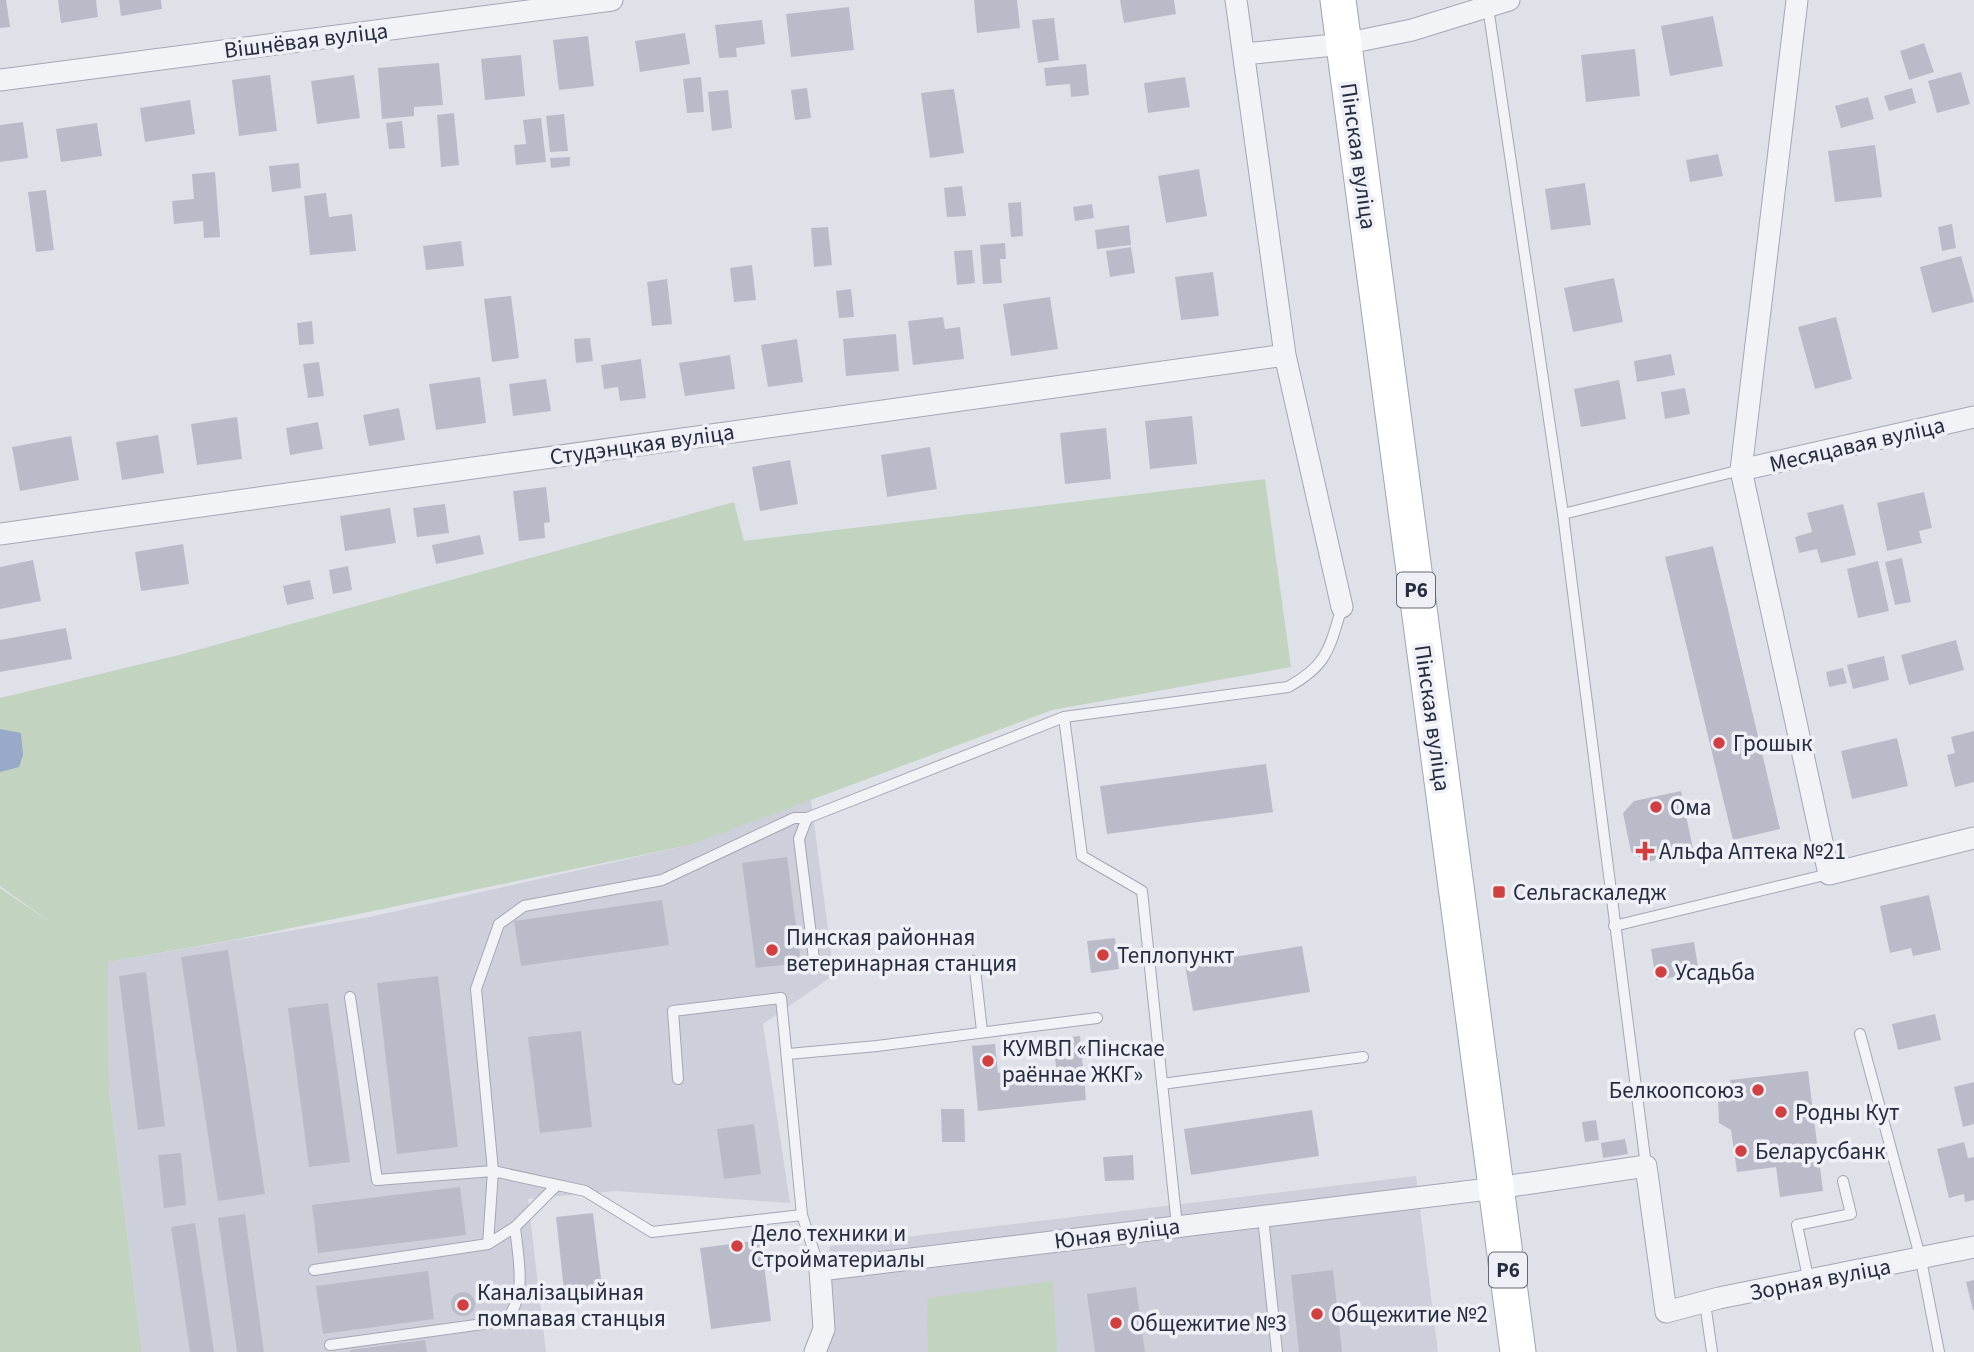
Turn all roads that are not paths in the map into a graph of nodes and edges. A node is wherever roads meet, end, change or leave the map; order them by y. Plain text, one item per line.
1 (612, 0) edge
2 (1236, 0) edge
3 (1338, 0) edge
4 (1510, 0) edge
5 (1797, 0) edge
6 (1488, 4) edge
7 (1344, 44) junction
8 (1244, 54) junction
9 (0, 80) edge
10 (1285, 355) junction
11 (1974, 417) edge
12 (1741, 470) junction
13 (1563, 514) junction
14 (0, 534) edge
15 (1342, 607) joint
16 (1064, 717) junction
17 (807, 818) junction
18 (1974, 838) edge
19 (1829, 874) junction
20 (1614, 926) junction
21 (974, 961) dead end
22 (815, 967) dead end
23 (351, 997) dead end
24 (1097, 1018) dead end
25 (982, 1031) junction
26 (1860, 1034) dead end
27 (788, 1054) junction
28 (1363, 1057) dead end
29 (678, 1079) dead end
30 (1162, 1084) junction
31 (1646, 1166) junction
32 (492, 1171) junction
33 (1843, 1181) dead end
34 (556, 1185) junction
35 (1497, 1188) junction
36 (802, 1215) junction
37 (1263, 1217) junction
38 (1177, 1226) junction
39 (514, 1227) junction
40 (488, 1244) junction
41 (1974, 1247) edge
42 (1921, 1260) junction
43 (314, 1269) dead end
44 (820, 1270) junction
45 (1809, 1282) junction
46 (1705, 1303) junction
47 (330, 1345) dead end
48 (815, 1352) edge
49 (1277, 1352) edge
50 (1518, 1352) edge
51 (1712, 1352) edge
52 (1939, 1352) edge

1 - 9 street, Вішнёвая вуліца
2 - 8 street
3 - 7 main road, Пінская вуліца / Р6
4 - 6 street
5 - 12 street
6 - 7 street
6 - 13 lane
7 - 8 street
7 - 35 main road, Пінская вуліца / Р6
8 - 10 street
10 - 14 street, Студэнцкая вуліца
10 - 15 street
11 - 12 street, Месяцавая вуліца
12 - 13 lane
12 - 19 street
13 - 20 lane
15 - 16 lane
16 - 17 lane
16 - 30 lane
17 - 22 lane
17 - 32 lane
18 - 19 street
19 - 20 lane
20 - 31 lane
21 - 25 lane
23 - 32 lane
24 - 25 lane
25 - 27 lane
26 - 42 lane
27 - 29 lane
27 - 36 lane
28 - 30 lane
30 - 38 lane
31 - 35 street, Юная вуліца
31 - 46 street, Зорная вуліца
32 - 34 lane
32 - 40 lane
33 - 45 lane
34 - 36 lane
34 - 39 lane
35 - 37 street, Юная вуліца
35 - 50 main road, Пінская вуліца / Р6
36 - 44 lane
37 - 38 street, Юная вуліца
37 - 49 lane
38 - 44 street, Юная вуліца
39 - 40 lane
39 - 47 lane
40 - 43 lane
41 - 42 street, Зорная вуліца
42 - 45 street, Зорная вуліца
42 - 52 lane
44 - 48 street
45 - 46 street, Зорная вуліца
46 - 51 lane

